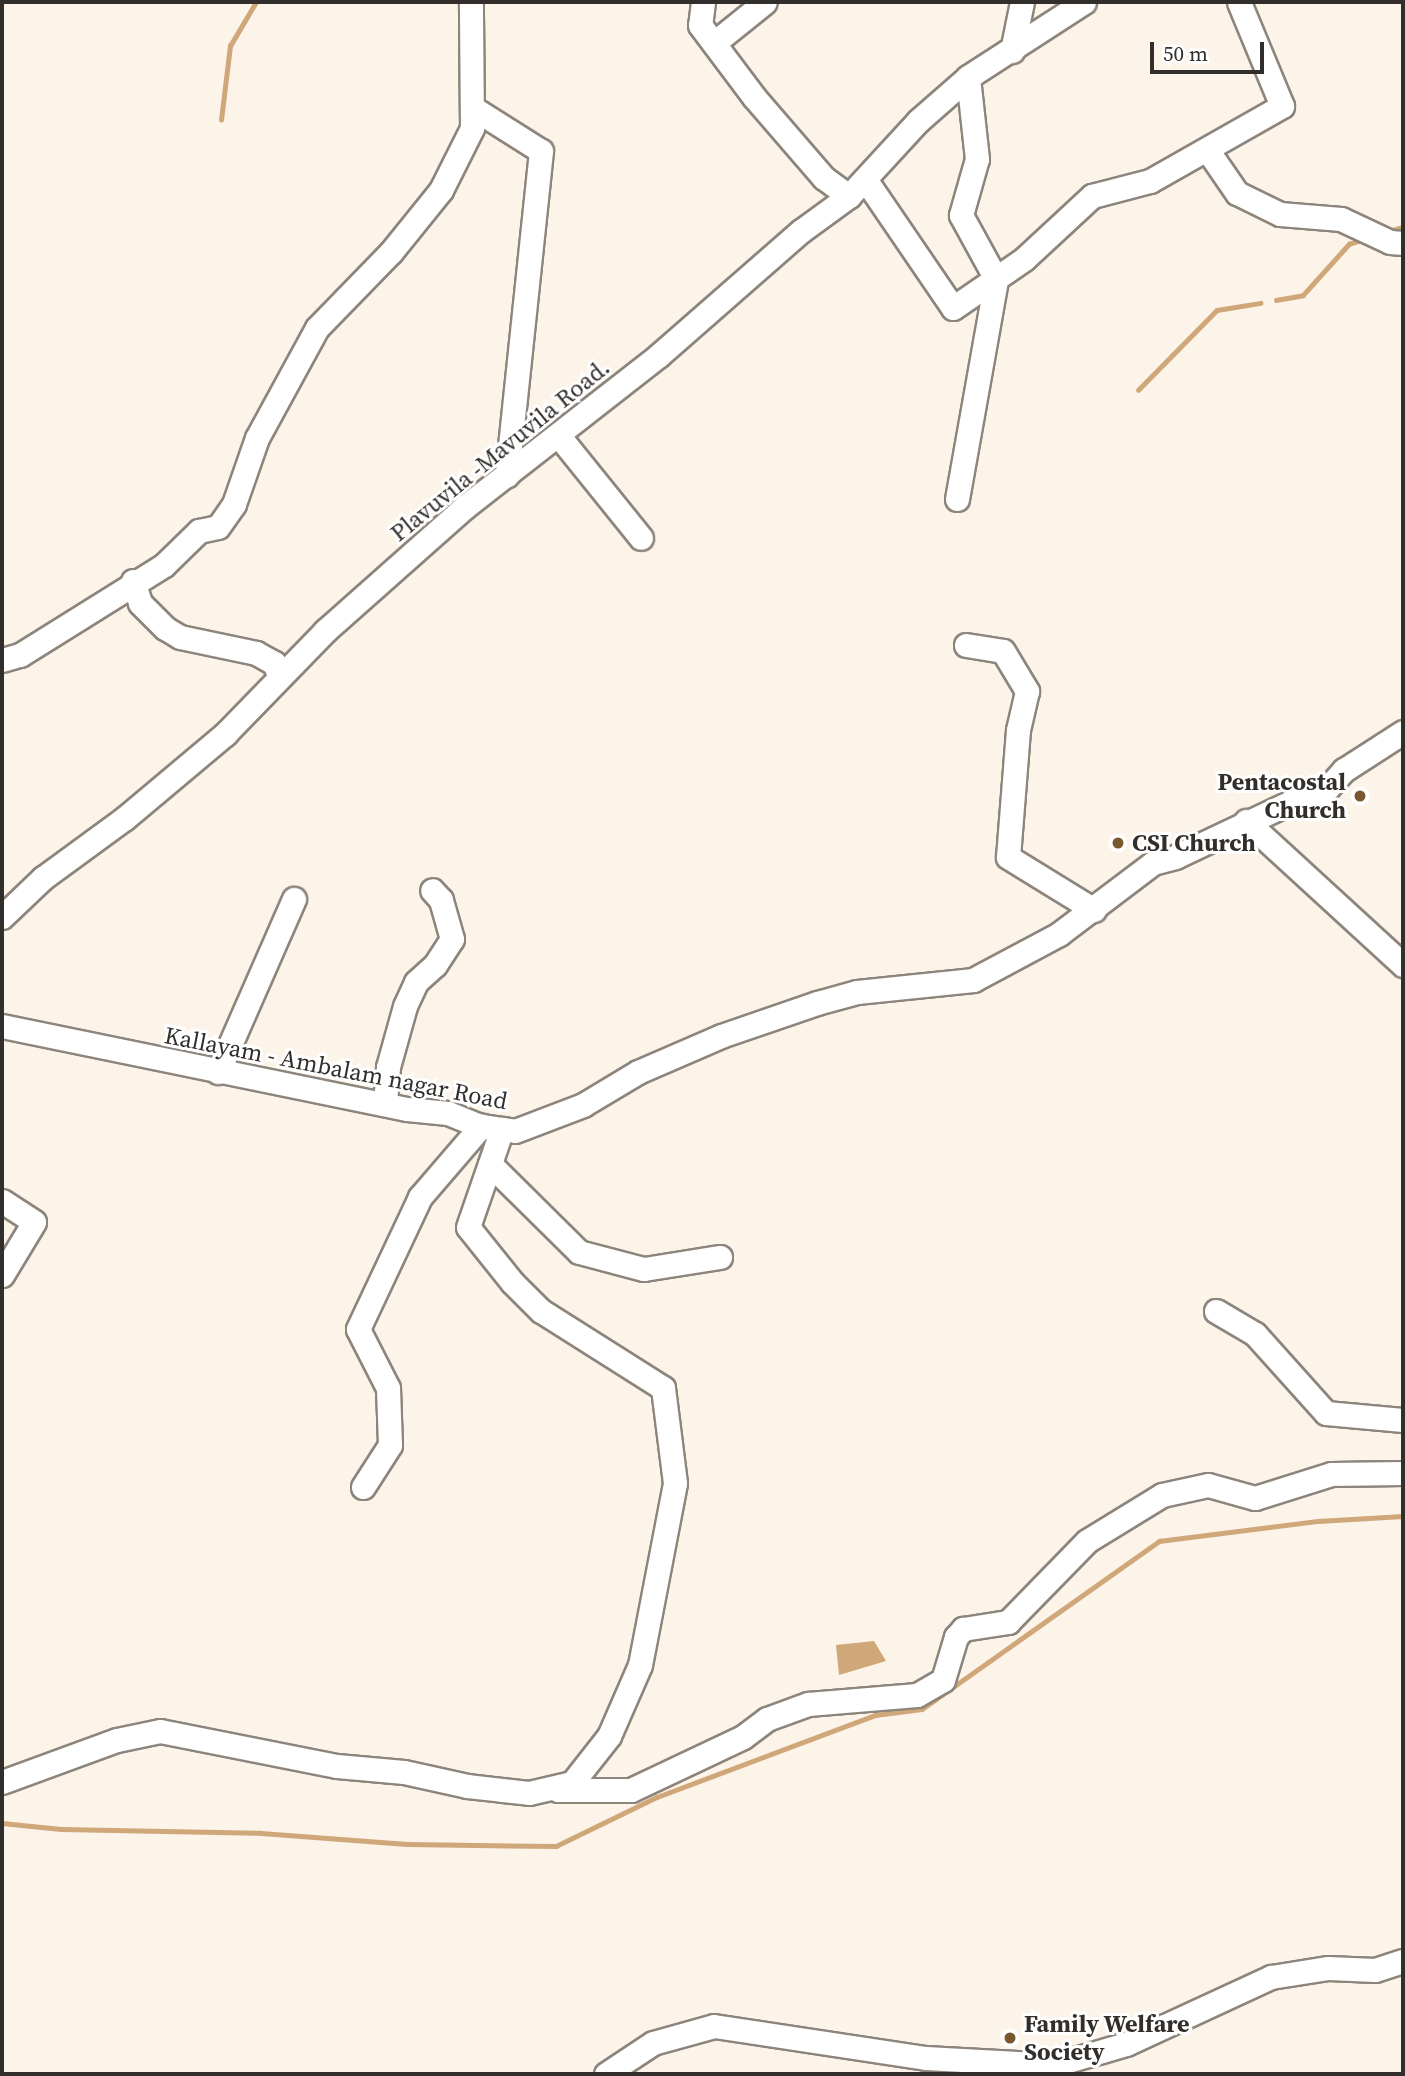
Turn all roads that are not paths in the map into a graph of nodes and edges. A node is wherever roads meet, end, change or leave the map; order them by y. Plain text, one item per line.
1 (471, 2) edge
2 (703, 2) edge
3 (765, 2) edge
4 (1022, 2) edge
5 (1084, 2) edge
6 (1239, 2) edge
7 (714, 43) junction
8 (1012, 51) junction
9 (968, 77) junction
10 (473, 108) junction
11 (1208, 151) junction
12 (865, 179) junction
13 (849, 196) junction
14 (1387, 239) edge
15 (996, 279) junction
16 (558, 435) junction
17 (507, 475) junction
18 (957, 499) dead end
19 (641, 538) dead end
20 (133, 581) junction
21 (966, 645) dead end
22 (2, 660) edge
23 (280, 677) junction
24 (1403, 732) edge
25 (1246, 821) junction
26 (432, 890) dead end
27 (293, 899) dead end
28 (1094, 909) junction
29 (2, 917) edge
30 (1403, 965) edge
31 (2, 1026) edge
32 (218, 1072) junction
33 (385, 1102) junction
34 (492, 1128) junction
35 (490, 1164) junction
36 (2, 1201) edge
37 (720, 1257) dead end
38 (2, 1275) edge
39 (1216, 1311) dead end
40 (1403, 1420) edge
41 (1403, 1473) edge
42 (363, 1487) dead end
43 (2, 1782) edge
44 (558, 1789) junction
45 (1403, 1961) edge
46 (606, 2074) edge

1 - 10 street
2 - 7 street
3 - 7 street
4 - 8 street
5 - 8 street, Plavuvila -Mavuvila Road.
6 - 11 street
7 - 13 street
8 - 9 street, Plavuvila -Mavuvila Road.
9 - 12 street, Plavuvila -Mavuvila Road.
9 - 15 street
10 - 17 street
10 - 20 street
11 - 14 street
11 - 15 street
12 - 13 street, Plavuvila -Mavuvila Road.
12 - 15 street
13 - 16 street, Plavuvila -Mavuvila Road.
15 - 18 street
16 - 17 street, Plavuvila -Mavuvila Road.
16 - 19 street
17 - 23 street, Plavuvila -Mavuvila Road.
20 - 22 street
20 - 23 street
21 - 28 street
23 - 29 street, Plavuvila -Mavuvila Road.
24 - 25 street, Kallayam - Ambalam nagar Road
25 - 28 street, Kallayam - Ambalam nagar Road
25 - 30 street
26 - 33 street
27 - 32 street
28 - 34 street, Kallayam - Ambalam nagar Road
31 - 32 street, Kallayam - Ambalam nagar Road
32 - 33 street, Kallayam - Ambalam nagar Road
33 - 34 street, Kallayam - Ambalam nagar Road
34 - 35 street
34 - 42 street
35 - 37 street
35 - 44 street
36 - 38 street
39 - 40 street
41 - 44 street
43 - 44 street
45 - 46 street

